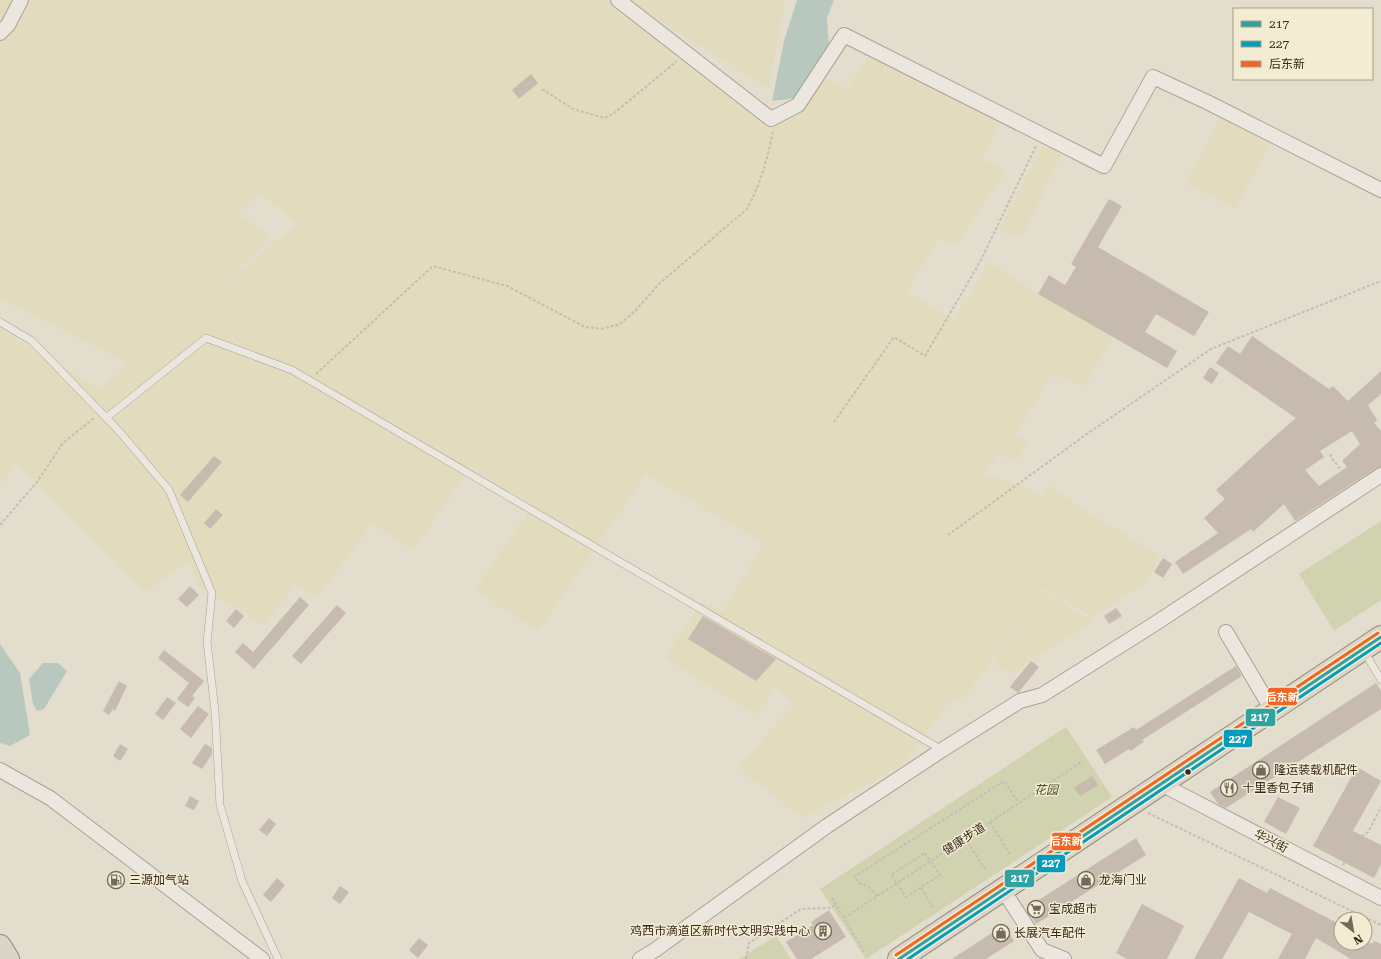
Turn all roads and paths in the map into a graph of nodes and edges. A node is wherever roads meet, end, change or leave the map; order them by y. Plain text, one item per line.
1 (21, 0) edge
2 (618, 0) edge
3 (0, 33) edge
4 (687, 53) junction
5 (542, 89) dead end
6 (776, 117) junction
7 (1042, 134) junction
8 (1381, 190) edge
9 (1381, 282) edge
10 (0, 322) edge
11 (309, 380) junction
12 (104, 415) junction
13 (834, 422) dead end
14 (1330, 454) dead end
15 (1381, 475) edge
16 (1358, 490) junction
17 (0, 525) edge
18 (948, 535) dead end
19 (1226, 632) dead end
20 (1381, 637) edge
21 (1363, 649) junction
22 (1381, 680) edge
23 (1272, 710) junction
24 (942, 750) junction
25 (1083, 761) dead end
26 (0, 770) edge
27 (1161, 784) junction
28 (1018, 803) junction
29 (1130, 805) junction
30 (1381, 807) edge
31 (990, 822) junction
32 (965, 838) junction
33 (1011, 856) dead end
34 (931, 861) junction
35 (986, 872) dead end
36 (1338, 875) junction
37 (896, 883) junction
38 (921, 888) junction
39 (1003, 890) junction
40 (877, 896) junction
41 (832, 898) dead end
42 (1381, 898) edge
43 (836, 905) junction
44 (933, 907) dead end
45 (844, 918) junction
46 (1381, 925) edge
47 (0, 946) edge
48 (864, 952) dead end
49 (8, 959) edge
50 (262, 959) edge
51 (278, 959) edge
52 (640, 959) edge
53 (746, 959) edge
54 (900, 959) edge
55 (1064, 959) edge

1 - 3 street
2 - 4 street
4 - 5 path
4 - 6 street
6 - 7 street
6 - 11 path
7 - 8 street
7 - 13 path
9 - 18 path
10 - 12 lane
11 - 12 lane
11 - 24 lane
12 - 17 path
12 - 51 lane
14 - 16 path
15 - 16 street
16 - 24 street
19 - 23 street
20 - 21 highway
21 - 22 lane
21 - 23 highway
23 - 27 highway
24 - 52 street
25 - 28 path, 健康步道
26 - 50 street
27 - 29 highway
27 - 36 street, 华兴街
28 - 31 path, 健康步道
28 - 40 path
29 - 39 highway
29 - 46 path
30 - 36 path
31 - 32 path, 健康步道
31 - 33 path
32 - 34 path, 健康步道
32 - 35 path
34 - 37 path, 健康步道
34 - 37 path
34 - 38 path
36 - 42 street, 华兴街
37 - 38 path
37 - 40 path, 健康步道
38 - 44 path
39 - 54 highway
39 - 55 street
40 - 45 path, 健康步道
41 - 43 path
43 - 45 path
43 - 53 path
45 - 48 path
47 - 49 highway

